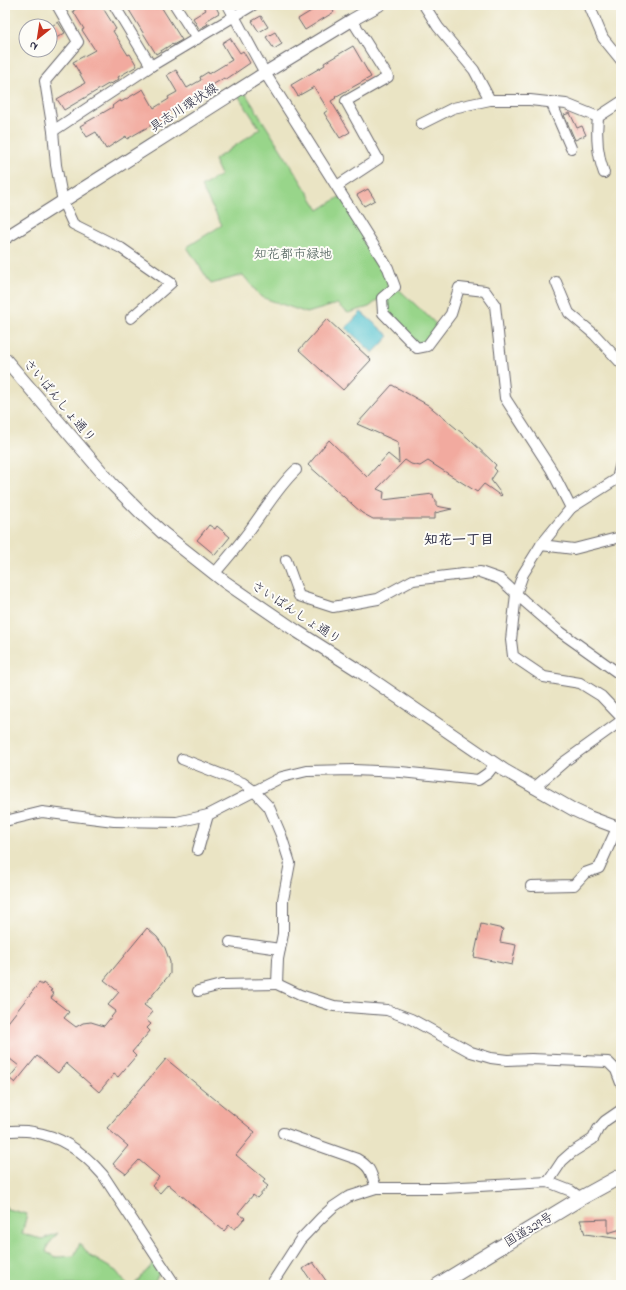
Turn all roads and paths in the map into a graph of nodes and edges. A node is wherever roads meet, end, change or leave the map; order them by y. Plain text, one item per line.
1 (57, 5) edge
2 (114, 5) edge
3 (175, 5) edge
4 (228, 5) edge
5 (253, 5) edge
6 (379, 5) edge
7 (424, 5) edge
8 (589, 5) edge
9 (235, 16) junction
10 (352, 20) junction
11 (197, 39) junction
12 (621, 60) edge
13 (151, 66) junction
14 (266, 73) junction
15 (490, 100) junction
16 (551, 102) junction
17 (621, 102) edge
18 (598, 117) junction
19 (421, 124) dead end
20 (53, 131) junction
21 (571, 148) dead end
22 (604, 172) dead end
23 (337, 186) junction
24 (63, 202) junction
25 (5, 238) edge
26 (556, 282) dead end
27 (131, 318) dead end
28 (5, 359) edge
29 (621, 363) edge
30 (621, 463) edge
31 (296, 470) dead end
32 (571, 508) junction
33 (621, 538) edge
34 (541, 546) junction
35 (286, 560) dead end
36 (214, 574) junction
37 (516, 594) junction
38 (621, 675) edge
39 (621, 717) edge
40 (621, 721) edge
41 (182, 759) dead end
42 (495, 764) junction
43 (534, 788) junction
44 (254, 791) junction
45 (208, 815) junction
46 (5, 821) edge
47 (619, 828) edge
48 (198, 850) dead end
49 (531, 886) dead end
50 (230, 942) dead end
51 (280, 949) junction
52 (277, 984) junction
53 (198, 991) dead end
54 (621, 1083) edge
55 (621, 1110) edge
56 (5, 1131) edge
57 (283, 1133) dead end
58 (621, 1176) edge
59 (548, 1182) junction
60 (376, 1188) junction
61 (581, 1198) junction
62 (175, 1285) edge
63 (271, 1285) edge
64 (438, 1285) edge

1 - 20 street
2 - 13 street
3 - 11 street
4 - 9 street
5 - 9 street
6 - 10 main road, 具志川環状線
7 - 15 street
8 - 12 street
9 - 11 street
9 - 14 street
10 - 14 main road, 具志川環状線
10 - 23 street
11 - 13 street
13 - 20 street
14 - 23 street
14 - 24 main road, 具志川環状線
15 - 16 street
15 - 19 street
16 - 18 street
16 - 21 street
17 - 18 street
18 - 22 street
20 - 24 street
23 - 32 street
24 - 25 main road, 具志川環状線
24 - 27 street
26 - 29 street
28 - 36 main road, さいばんしょ通り
30 - 32 street
31 - 36 street
32 - 34 street
33 - 34 street
34 - 37 street
35 - 37 street
36 - 42 main road, さいばんしょ通り
37 - 38 street
37 - 39 street
40 - 43 street
41 - 44 street
42 - 43 main road, さいばんしょ通り
42 - 44 street
43 - 47 main road, さいばんしょ通り
44 - 45 street
44 - 51 street
45 - 46 street
45 - 48 street
47 - 49 street
50 - 51 street
51 - 52 street
52 - 53 street
52 - 54 street
55 - 59 street
56 - 62 street
57 - 60 street
58 - 61 highway, 国道329号
59 - 60 street
59 - 61 street
60 - 63 street
61 - 64 highway, 国道329号

